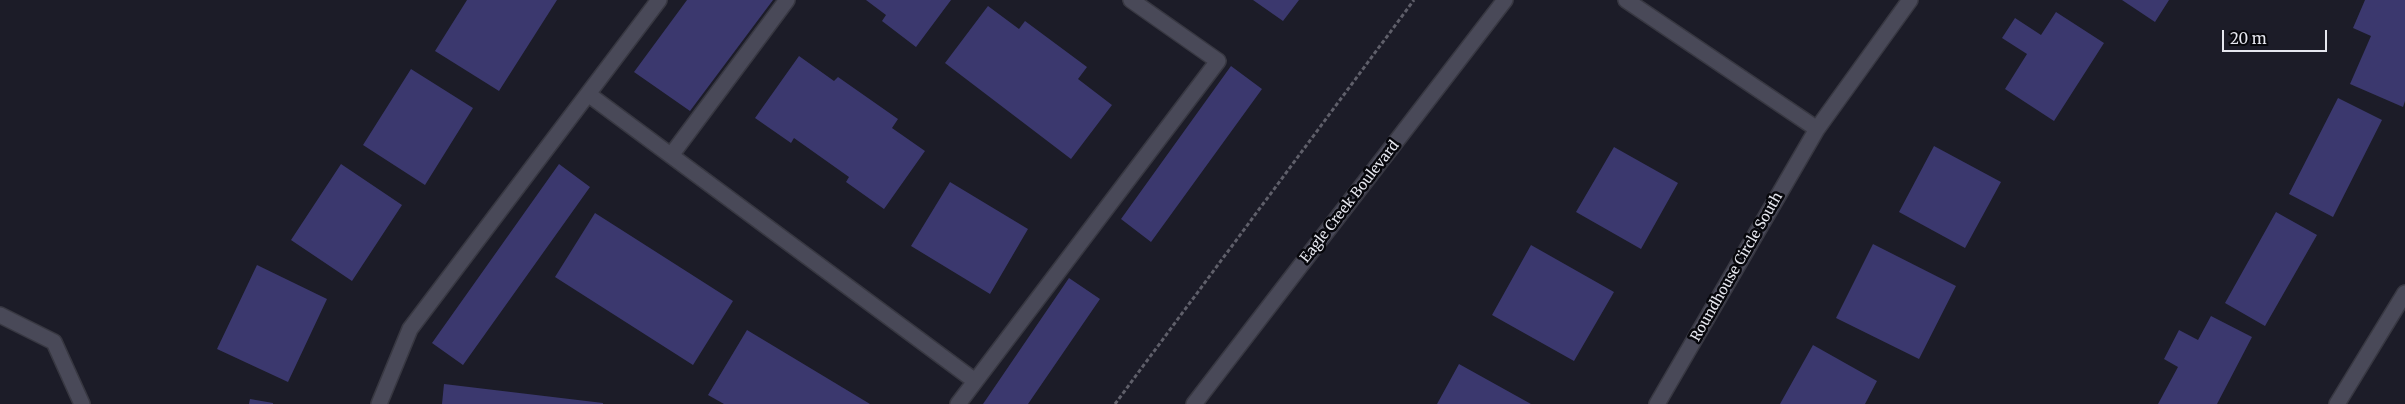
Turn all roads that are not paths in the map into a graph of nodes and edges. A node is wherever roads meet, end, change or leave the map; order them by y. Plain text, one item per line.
1 (659, 0) edge
2 (787, 0) edge
3 (1131, 0) edge
4 (1505, 0) edge
5 (1626, 0) edge
6 (1910, 0) edge
7 (588, 94) junction
8 (1817, 129) junction
9 (672, 154) junction
10 (2405, 293) edge
11 (0, 315) edge
12 (975, 381) junction
13 (82, 404) edge
14 (379, 404) edge
15 (958, 404) edge
16 (1194, 404) edge
17 (1657, 404) edge
18 (2337, 404) edge

1 - 7 street
2 - 9 street
3 - 12 street
4 - 16 street, Eagle Creek Boulevard
5 - 8 street
6 - 8 street, Roundhouse Circle South
7 - 9 street
7 - 14 street
8 - 17 street, Roundhouse Circle South
9 - 12 street
10 - 18 street
11 - 13 street
12 - 15 street

